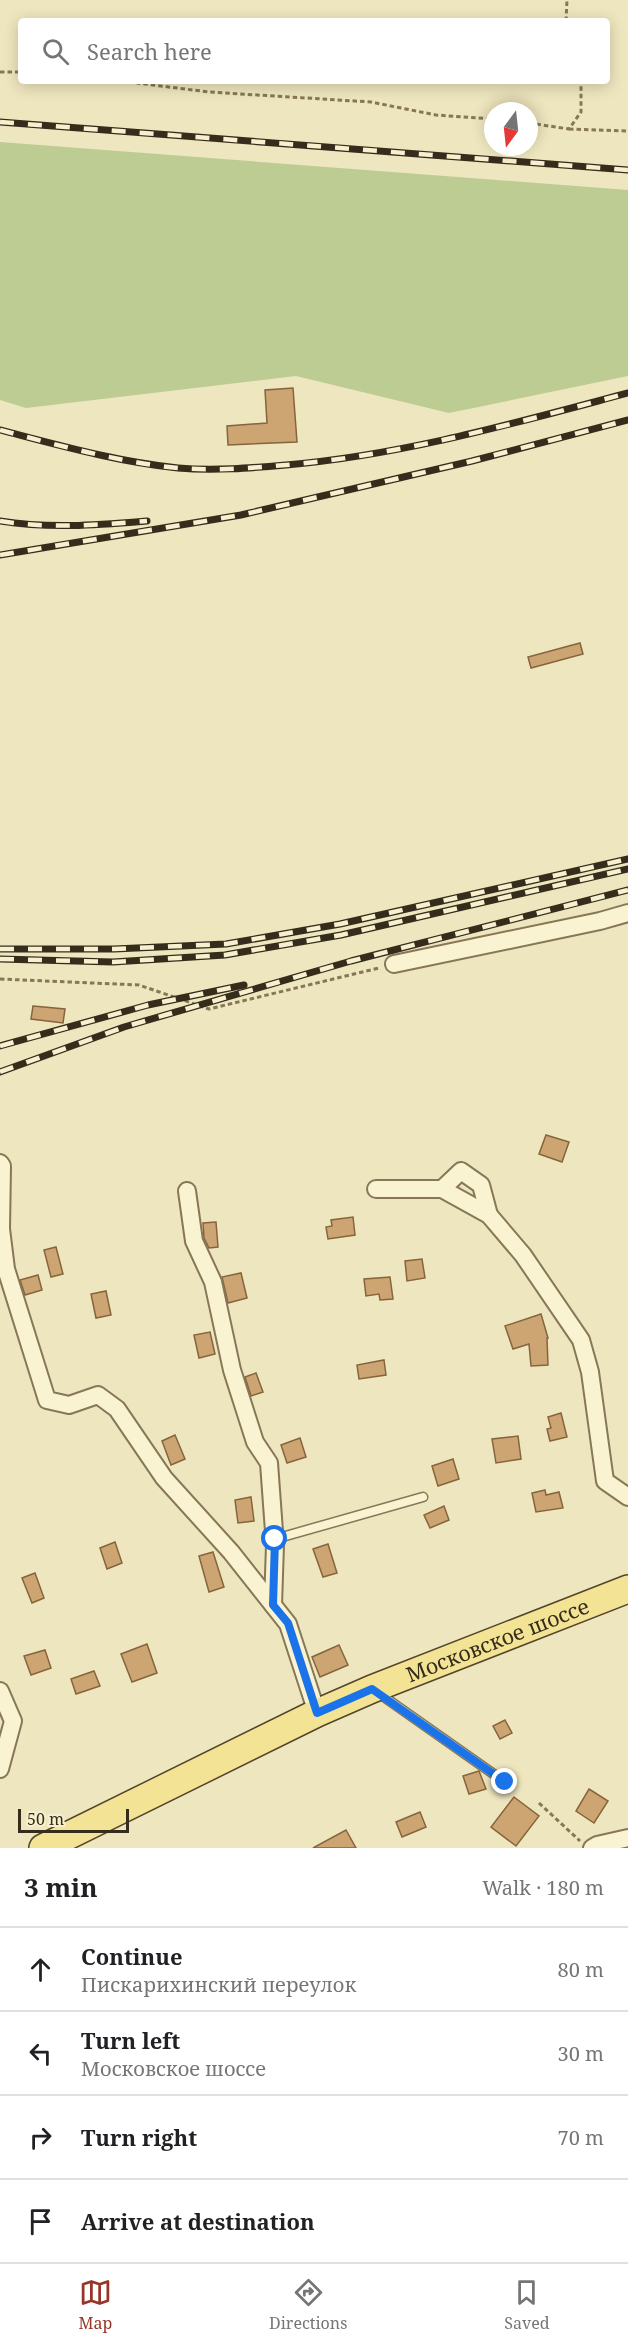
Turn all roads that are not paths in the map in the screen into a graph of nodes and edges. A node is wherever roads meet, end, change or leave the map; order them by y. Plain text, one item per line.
1 (628, 913) edge
2 (394, 964) road end
3 (0, 1163) edge
4 (376, 1189) dead end
5 (442, 1189) junction
6 (187, 1191) dead end
7 (489, 1215) junction
8 (423, 1497) dead end
9 (628, 1497) edge
10 (275, 1539) junction
11 (628, 1589) edge
12 (273, 1605) junction
13 (372, 1689) junction
14 (0, 1691) edge
15 (317, 1713) junction
16 (0, 1769) edge
17 (505, 1782) dead end
18 (628, 1838) edge
19 (43, 1848) edge
20 (590, 1848) edge

1 - 2 street
3 - 12 street
4 - 5 street
5 - 7 street
5 - 7 street
6 - 10 street
7 - 9 street
8 - 10 lane
10 - 12 street
11 - 13 main road, Московское шоссе
12 - 15 street
13 - 15 main road, Московское шоссе
13 - 17 lane
14 - 16 street
15 - 19 main road, Московское шоссе
18 - 20 street

